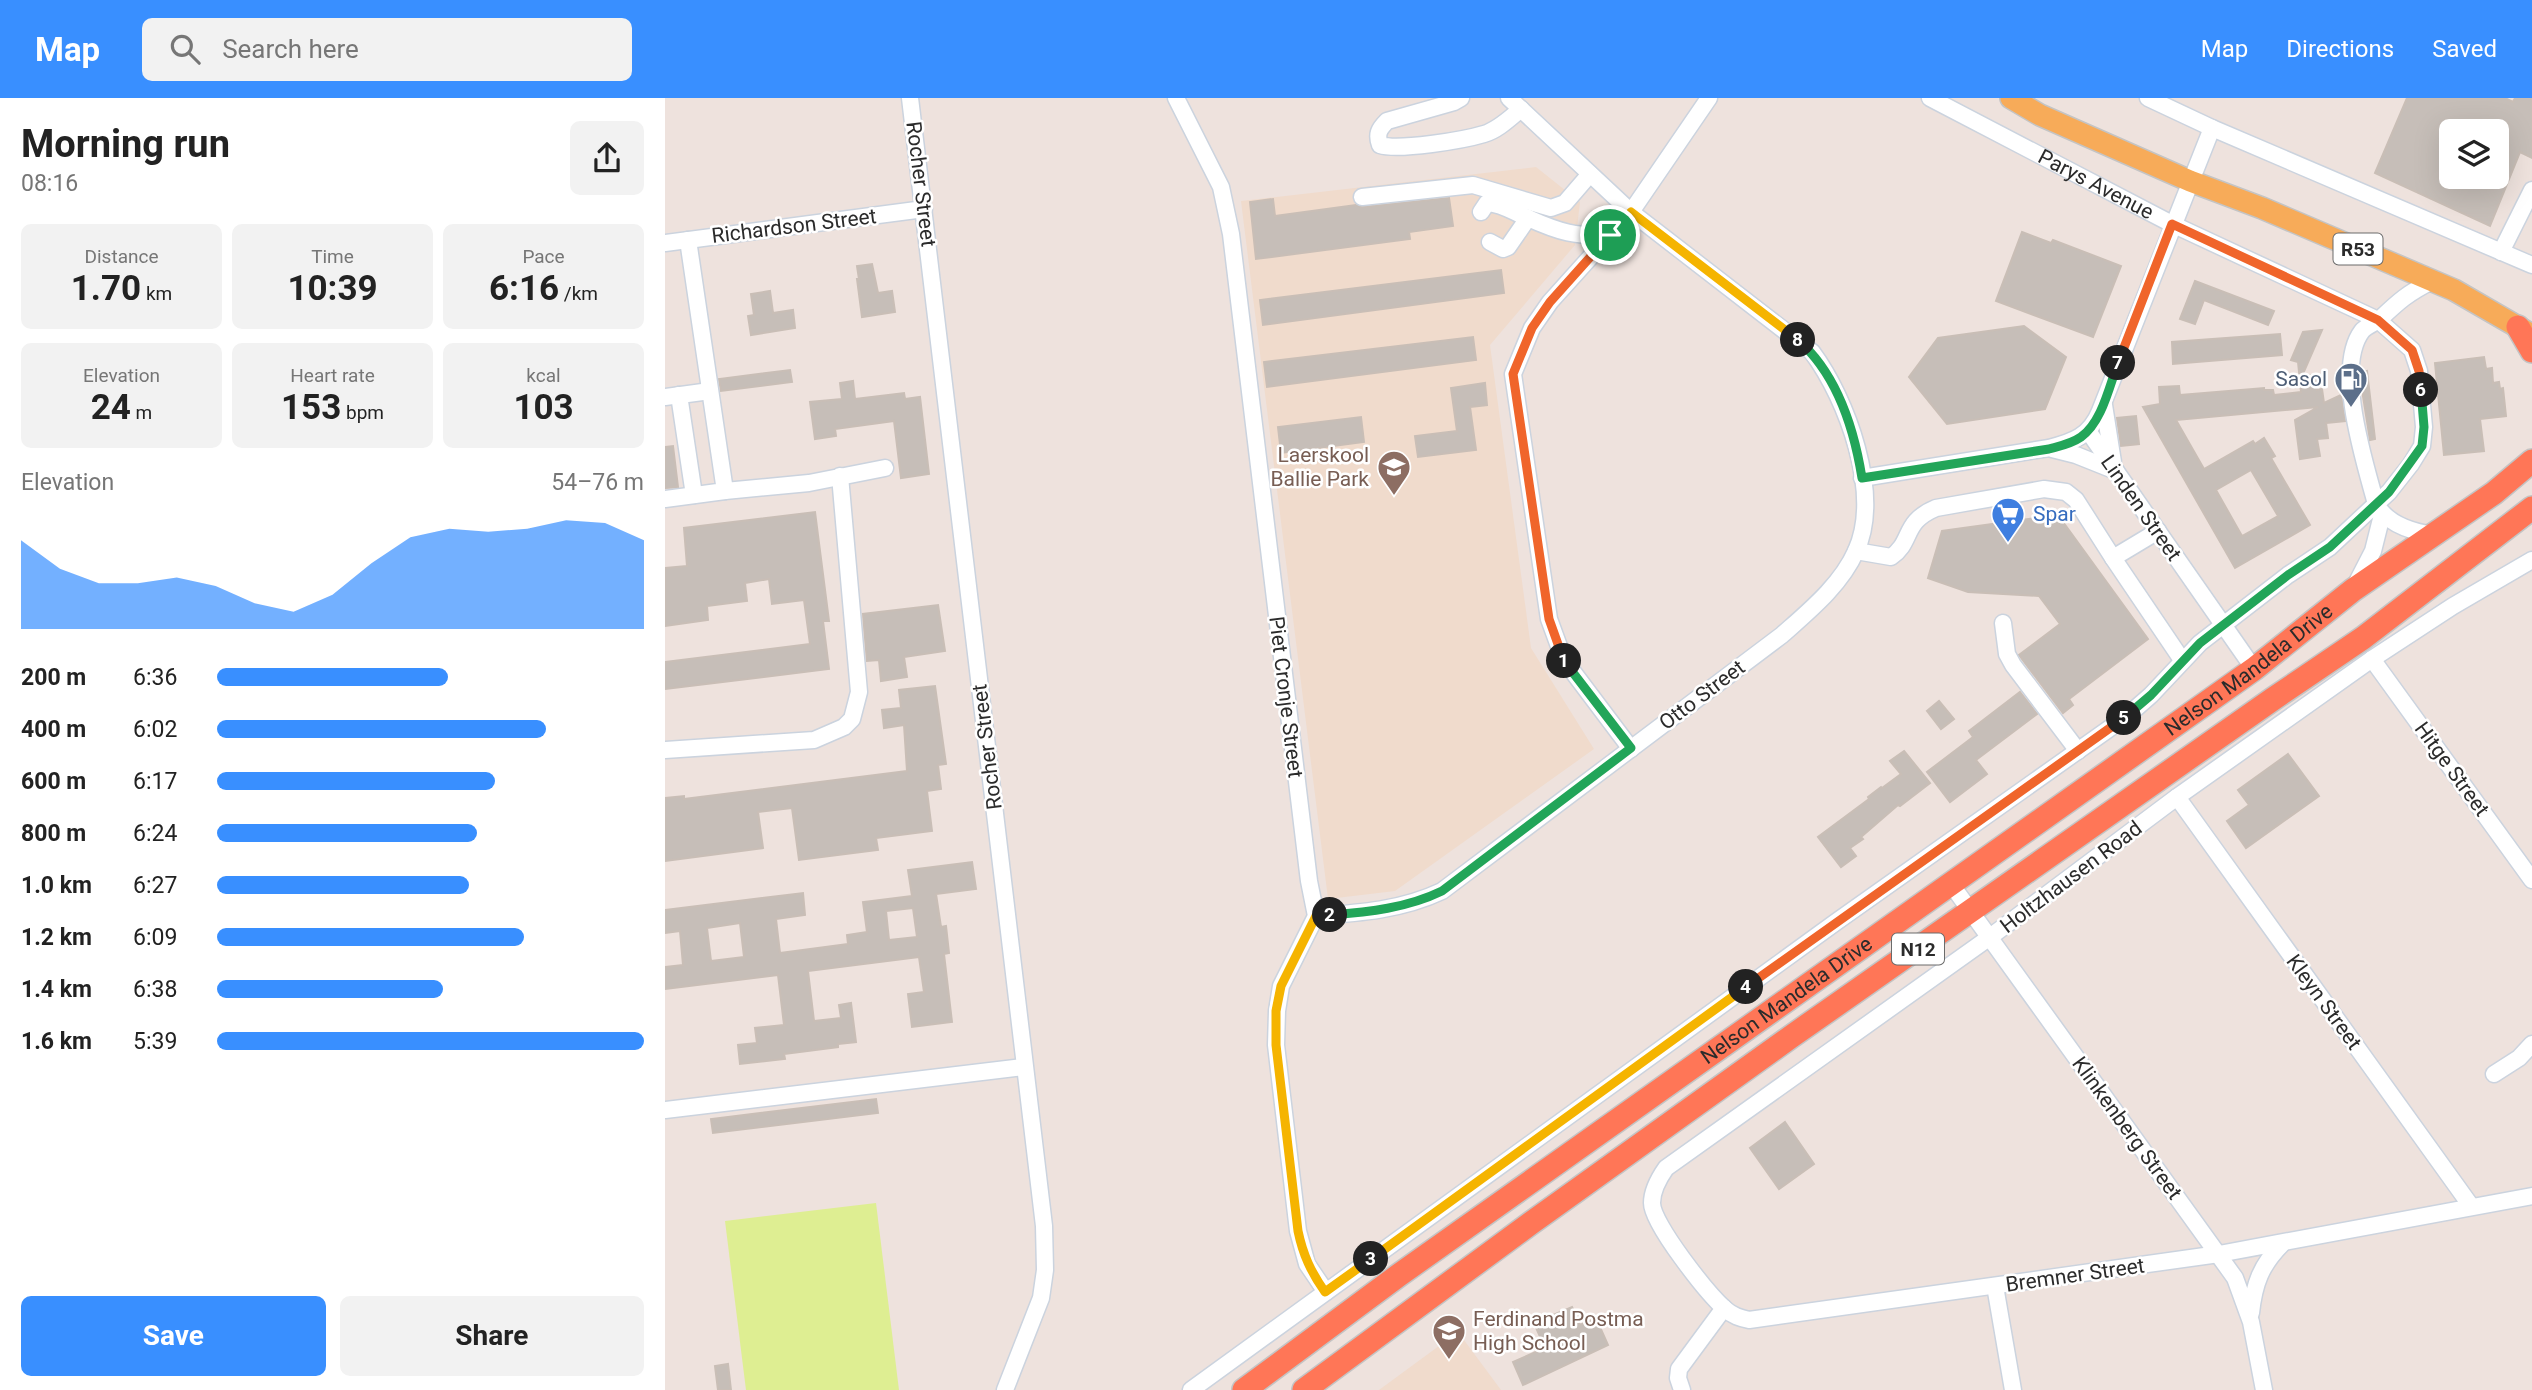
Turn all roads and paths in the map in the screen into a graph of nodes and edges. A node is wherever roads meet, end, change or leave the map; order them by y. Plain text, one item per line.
1 (910, 98) edge
2 (1176, 98) edge
3 (1461, 98) edge
4 (1709, 98) edge
5 (1930, 98) edge
6 (2011, 98) edge
7 (2148, 98) edge
8 (1515, 104) edge
9 (2212, 128) junction
10 (1590, 174) junction
11 (2190, 181) junction
12 (2532, 190) edge
13 (1362, 197) dead end
14 (924, 209) junction
15 (1482, 212) dead end
16 (1631, 212) junction
17 (1528, 218) junction
18 (2172, 224) junction
19 (1610, 235) junction
20 (688, 240) junction
21 (1490, 242) dead end
22 (665, 243) edge
23 (2501, 252) junction
24 (2532, 265) edge
25 (2431, 281) junction
26 (2378, 320) junction
27 (2529, 336) edge
28 (710, 391) junction
29 (672, 396) edge
30 (2103, 401) junction
31 (2088, 431) junction
32 (2532, 447) edge
33 (2049, 449) junction
34 (2525, 467) edge
35 (885, 468) dead end
36 (2116, 471) junction
37 (840, 476) junction
38 (1862, 478) junction
39 (725, 491) junction
40 (694, 495) junction
41 (665, 499) edge
42 (2532, 508) edge
43 (2379, 509) junction
44 (2532, 528) edge
45 (2158, 531) junction
46 (2434, 535) junction
47 (1856, 551) junction
48 (2113, 558) junction
49 (2532, 560) edge
50 (2452, 571) junction
51 (2353, 590) junction
52 (2003, 623) dead end
53 (2223, 627) junction
54 (2372, 659) junction
55 (2182, 660) junction
56 (2254, 669) junction
57 (1631, 748) junction
58 (665, 750) edge
59 (2078, 751) junction
60 (2177, 797) junction
61 (2532, 880) edge
62 (1951, 884) junction
63 (1970, 913) junction
64 (1316, 916) junction
65 (1990, 937) junction
66 (2532, 1044) edge
67 (1023, 1067) junction
68 (2494, 1074) dead end
69 (665, 1110) edge
70 (2532, 1196) edge
71 (2471, 1206) junction
72 (1659, 1225) joint
73 (2282, 1244) junction
74 (2219, 1254) junction
75 (1995, 1286) junction
76 (1325, 1292) junction
77 (1724, 1308) junction
78 (2251, 1322) junction
79 (1005, 1390) edge
80 (1191, 1390) edge
81 (1244, 1390) edge
82 (1304, 1390) edge
83 (1682, 1390) edge
84 (2013, 1390) edge
85 (2264, 1390) edge

1 - 14 street, Rocher Street
2 - 64 street, Piet Cronje Street
3 - 8 street
4 - 16 street
5 - 18 street, Parys Avenue
6 - 11 main road, Parys Avenue / R53
7 - 9 street
8 - 10 street, Otto Street
9 - 11 street
9 - 23 street
10 - 13 street
10 - 16 street, Otto Street
11 - 18 street
11 - 25 main road, Parys Avenue / R53
12 - 23 street
14 - 20 street, Richardson Street
14 - 67 street, Rocher Street
15 - 17 street
16 - 19 street
16 - 38 street, Otto Street
17 - 19 street
17 - 21 street
18 - 26 street, Parys Avenue
18 - 30 street
19 - 57 street
20 - 22 street, Richardson Street
20 - 28 street
23 - 24 street
25 - 26 street
25 - 27 main road, Parys Avenue / R53
26 - 43 street
26 - 43 street, Parys Avenue
28 - 29 street
28 - 39 street
29 - 40 street
30 - 31 street
30 - 36 street
31 - 33 street
31 - 36 street, Linden Street
32 - 34 highway
33 - 36 street
33 - 38 street
34 - 46 highway, Nelson Mandela Drive / N12
35 - 37 street
36 - 45 street, Linden Street
37 - 39 street
37 - 58 street
38 - 47 street, Otto Street
39 - 40 street
40 - 41 street
42 - 50 highway, Nelson Mandela Drive / N12
43 - 46 street
43 - 51 street
43 - 53 street
44 - 50 highway
45 - 48 street
45 - 53 street, Linden Street
46 - 51 highway, Nelson Mandela Drive / N12
47 - 48 street
47 - 57 street, Otto Street
48 - 55 street
49 - 54 street, Holtzhausen Road
50 - 63 highway, Nelson Mandela Drive / N12
51 - 56 highway, Nelson Mandela Drive / N12
52 - 59 street
53 - 55 street
53 - 56 street, Linden Street
54 - 60 street, Holtzhausen Road
54 - 61 street, Hitge Street
55 - 59 street
56 - 62 highway, Nelson Mandela Drive / N12
57 - 64 street, Otto Street
59 - 76 street
60 - 65 street, Holtzhausen Road
60 - 71 street, Kleyn Street
62 - 63 street, Klinkenberg Street
62 - 81 highway, Nelson Mandela Drive / N12
63 - 65 street, Klinkenberg Street
63 - 82 highway, Nelson Mandela Drive / N12
64 - 76 street
65 - 72 street, Holtzhausen Road
65 - 74 street, Klinkenberg Street
66 - 68 street
67 - 69 street
67 - 79 street, Rocher Street
70 - 71 street, Bremner Street
71 - 73 street, Bremner Street
72 - 77 street, Bremner Street
73 - 74 street, Bremner Street
73 - 78 street
74 - 75 street, Bremner Street
74 - 78 street, Klinkenberg Street
75 - 77 street, Bremner Street
75 - 84 street
76 - 80 street
77 - 83 street
78 - 85 street, Klinkenberg Street

